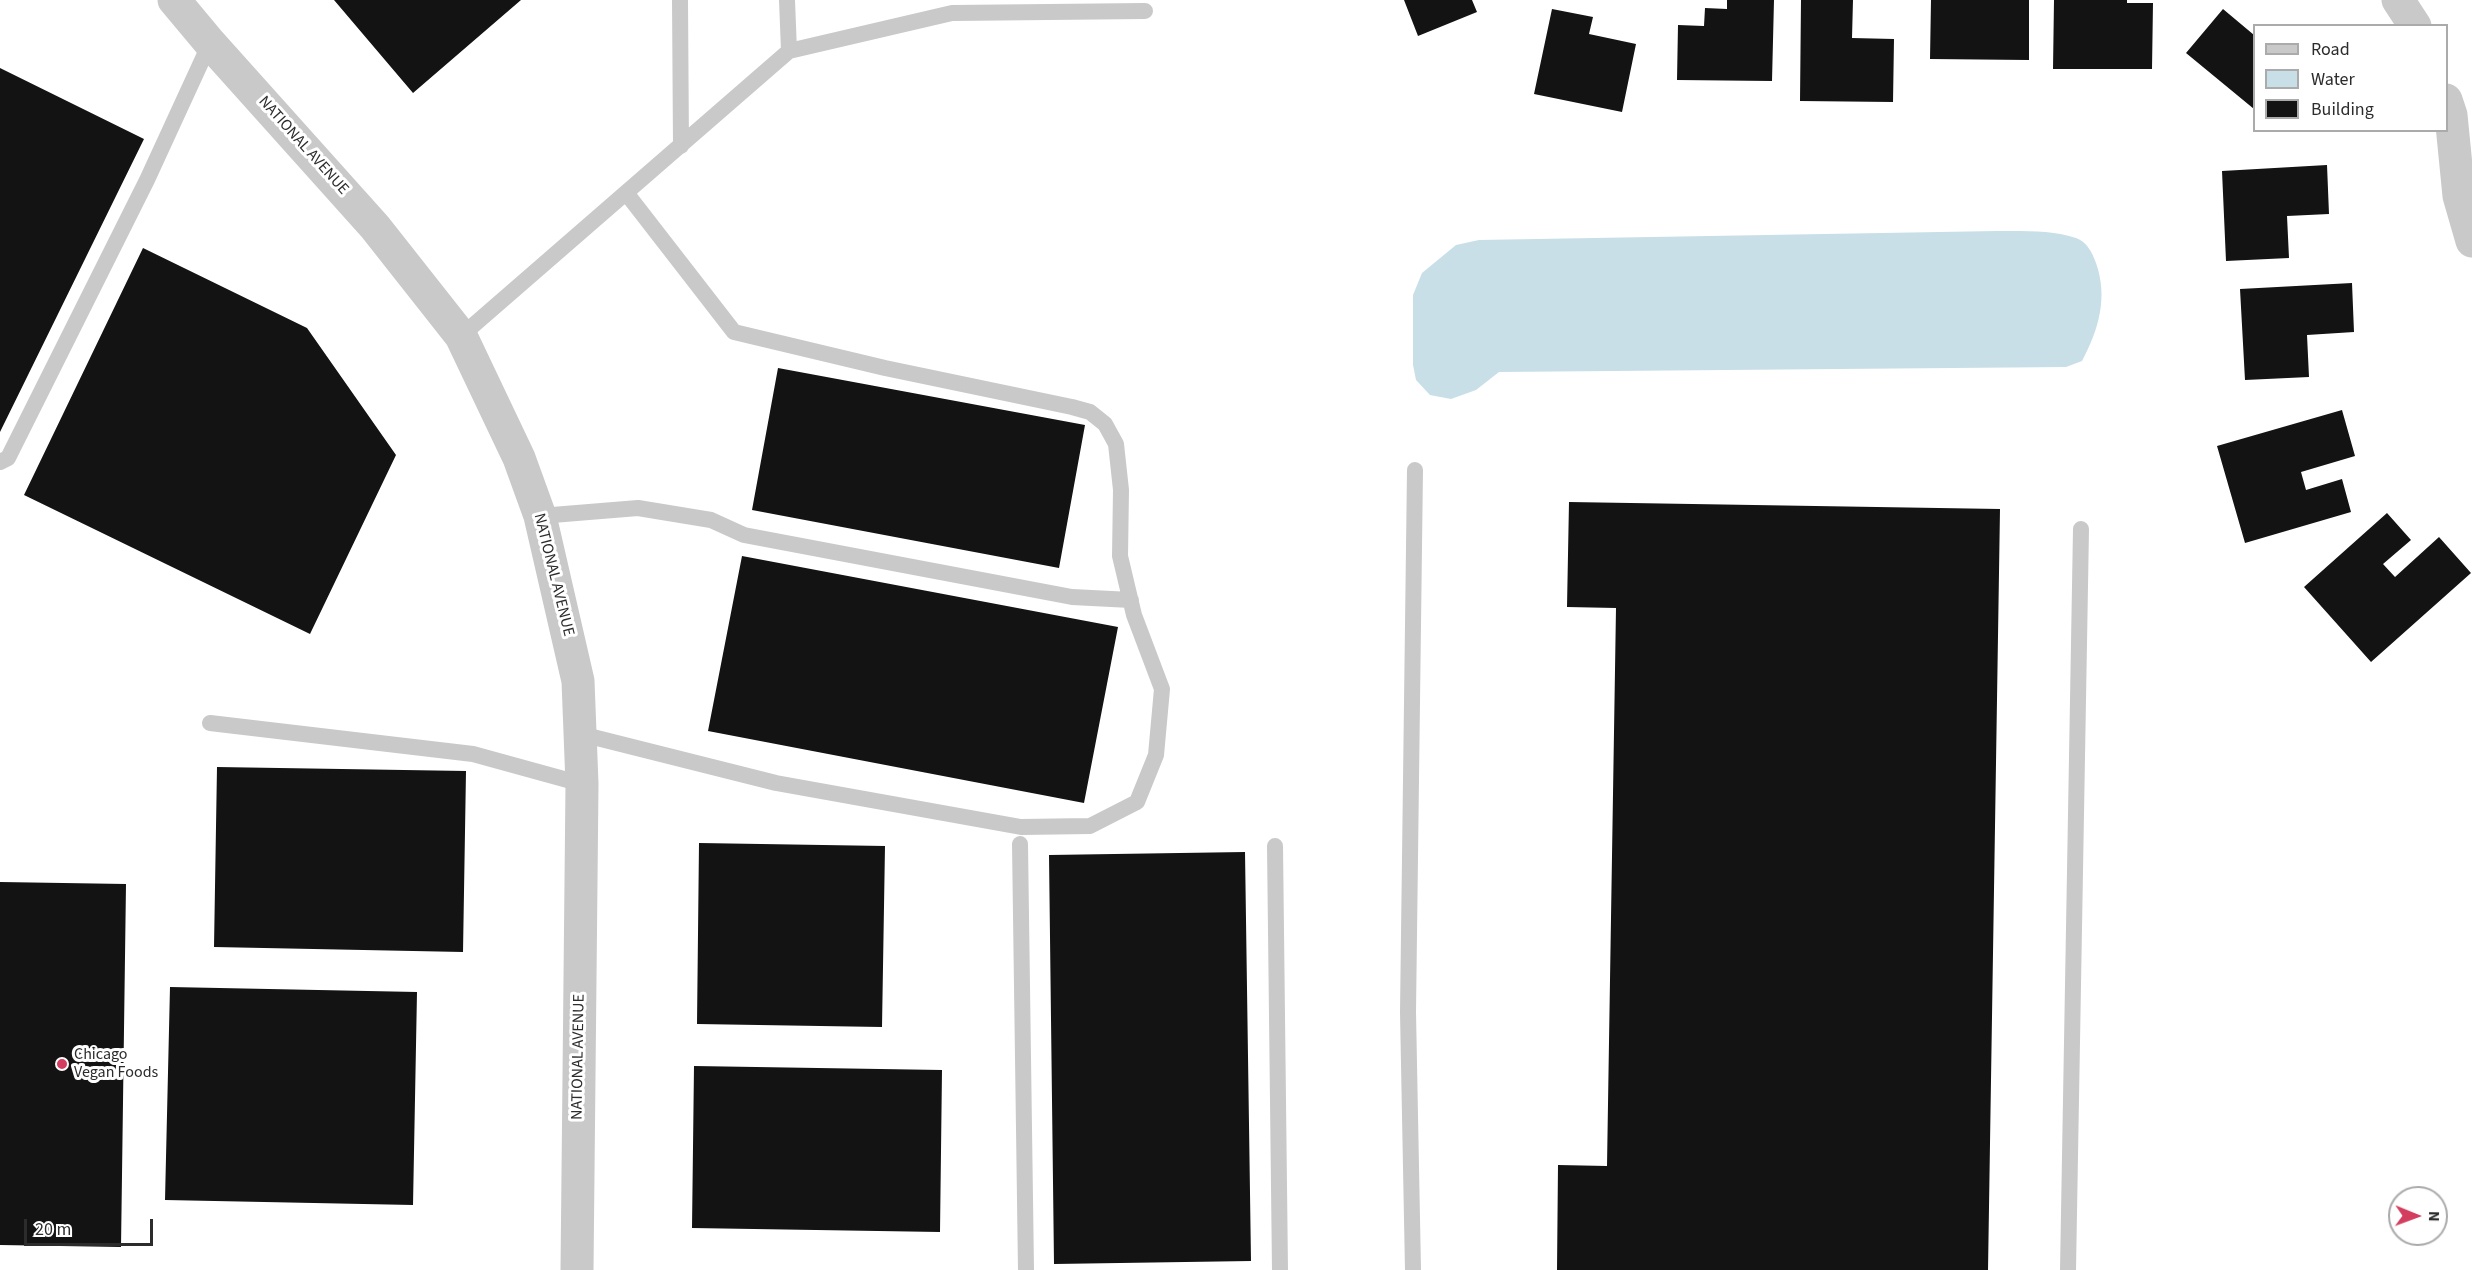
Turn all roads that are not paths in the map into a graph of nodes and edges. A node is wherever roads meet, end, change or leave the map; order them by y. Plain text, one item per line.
1 (174, 0) edge
2 (680, 0) edge
3 (787, 0) edge
4 (2398, 0) edge
5 (1145, 11) dead end
6 (2414, 24) edge
7 (210, 43) junction
8 (789, 51) junction
9 (2448, 106) edge
10 (681, 146) junction
11 (627, 194) junction
12 (2472, 241) edge
13 (461, 336) junction
14 (0, 462) edge
15 (1415, 470) dead end
16 (540, 516) junction
17 (2081, 529) dead end
18 (1131, 600) junction
19 (210, 723) dead end
20 (581, 734) junction
21 (582, 784) junction
22 (1020, 844) dead end
23 (1275, 846) dead end
24 (577, 1270) edge
25 (1026, 1270) edge
26 (1280, 1270) edge
27 (1413, 1270) edge
28 (2068, 1270) edge

1 - 7 street, NATIONAL AVENUE
2 - 10 lane
3 - 8 lane
4 - 6 street
5 - 8 lane
7 - 13 street, NATIONAL AVENUE
7 - 14 lane
8 - 10 lane
9 - 12 street
10 - 11 lane
11 - 13 lane
11 - 18 lane
13 - 16 street, NATIONAL AVENUE
15 - 27 lane
16 - 18 lane
16 - 20 street, NATIONAL AVENUE
17 - 28 lane
18 - 20 lane
19 - 21 lane
20 - 21 street, NATIONAL AVENUE
21 - 24 street, NATIONAL AVENUE
22 - 25 lane
23 - 26 lane

